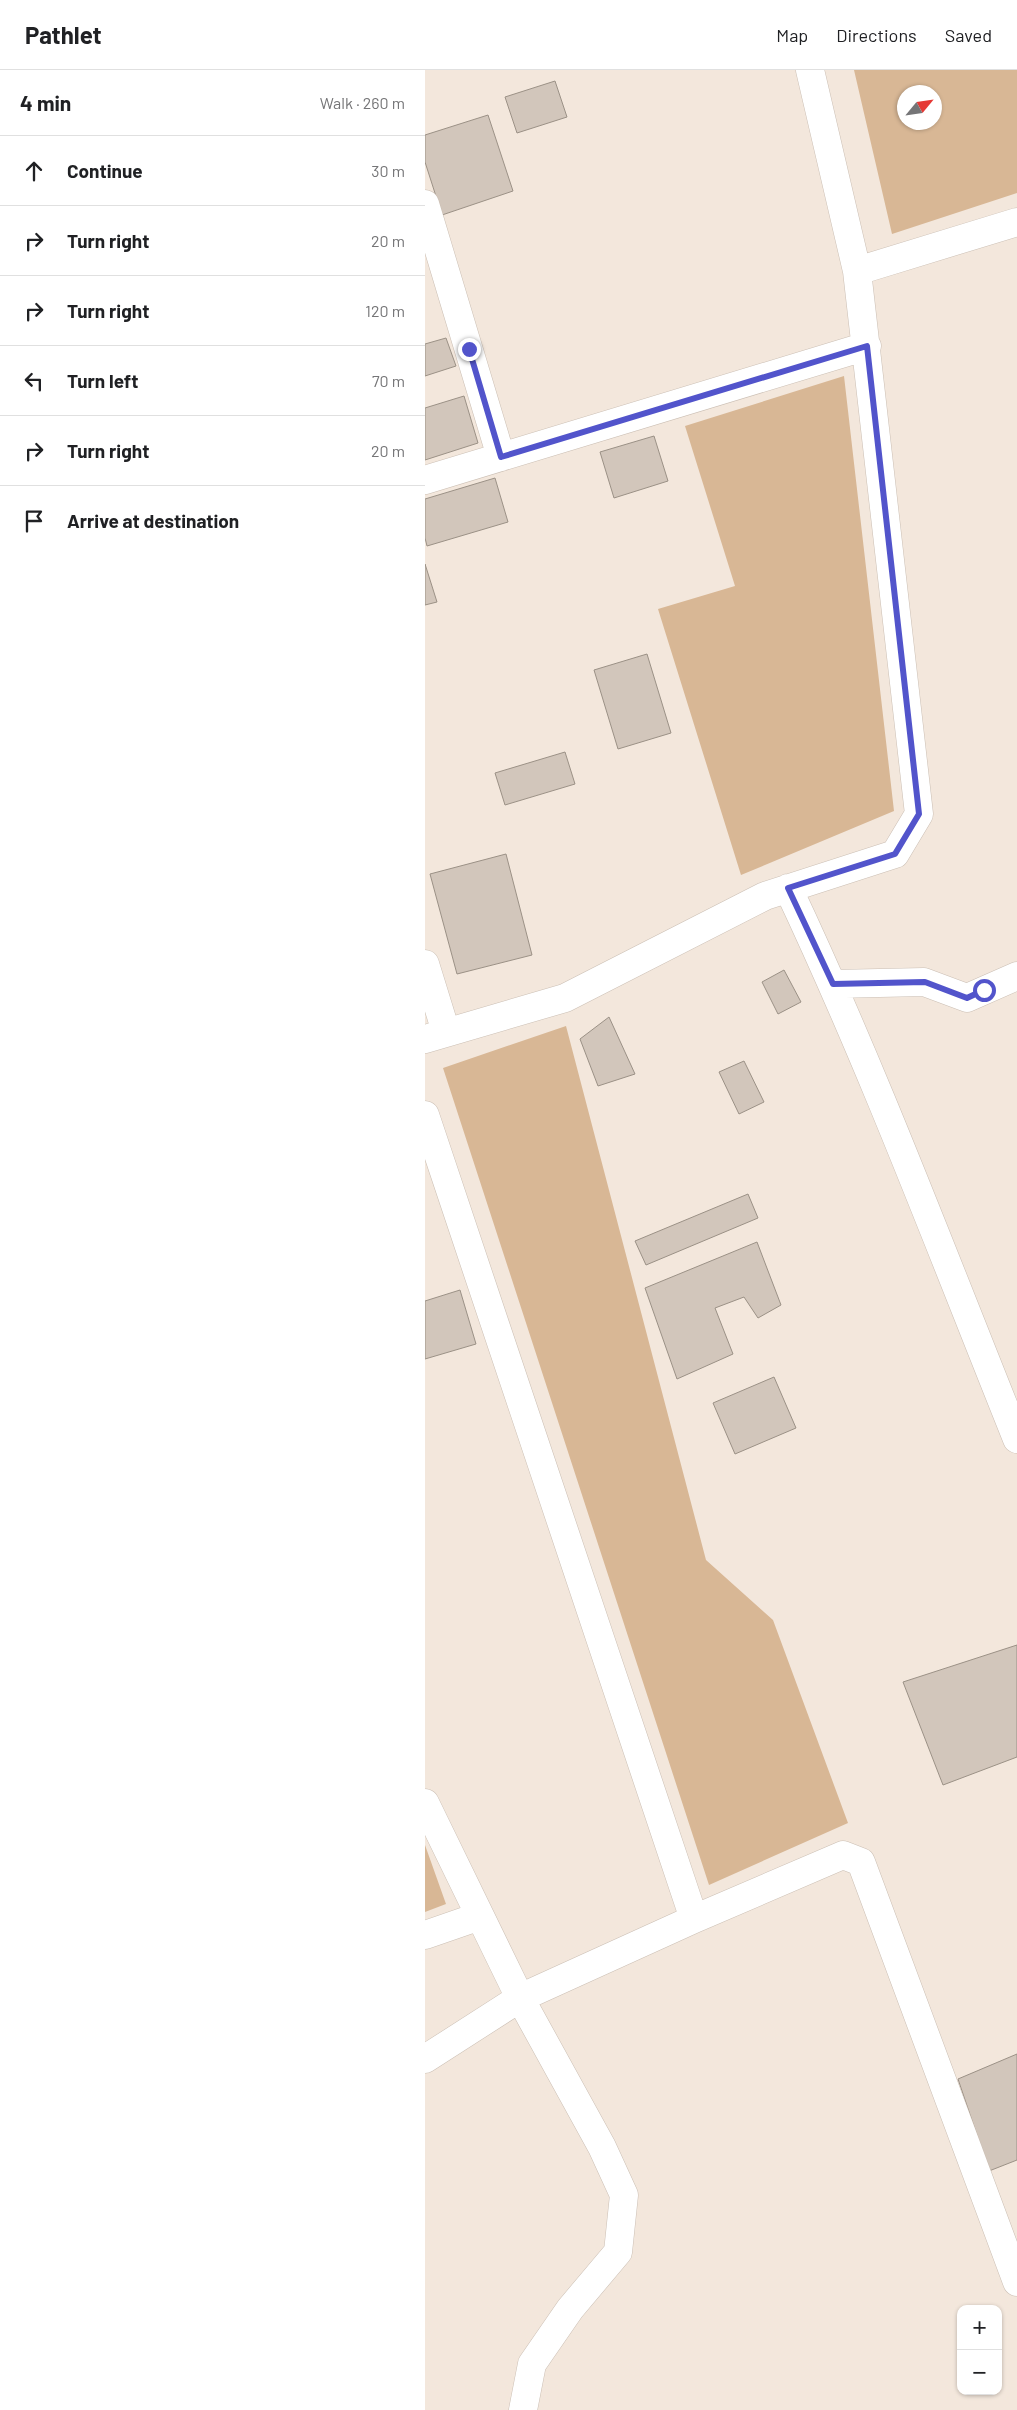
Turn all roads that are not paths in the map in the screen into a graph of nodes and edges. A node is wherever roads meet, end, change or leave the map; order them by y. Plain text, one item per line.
1 (810, 70) edge
2 (425, 204) edge
3 (1017, 222) edge
4 (857, 271) junction
5 (867, 346) junction
6 (501, 457) junction
7 (425, 480) edge
8 (788, 888) junction
9 (425, 964) edge
10 (1017, 976) edge
11 (833, 984) junction
12 (435, 1035) edge
13 (425, 1115) edge
14 (1017, 1439) edge
15 (425, 1803) edge
16 (480, 1916) junction
17 (693, 1919) junction
18 (425, 1936) edge
19 (520, 1998) junction
20 (425, 2059) edge
21 (1017, 2282) edge
22 (523, 2410) edge

1 - 4 street
2 - 6 street
3 - 4 street
4 - 5 street
5 - 6 street
5 - 8 street
6 - 7 street
8 - 11 street
8 - 12 street
9 - 12 street
10 - 11 street
11 - 14 street
13 - 17 street
15 - 16 street
16 - 18 street
16 - 19 street
17 - 19 street
17 - 21 street
19 - 20 street
19 - 22 street

